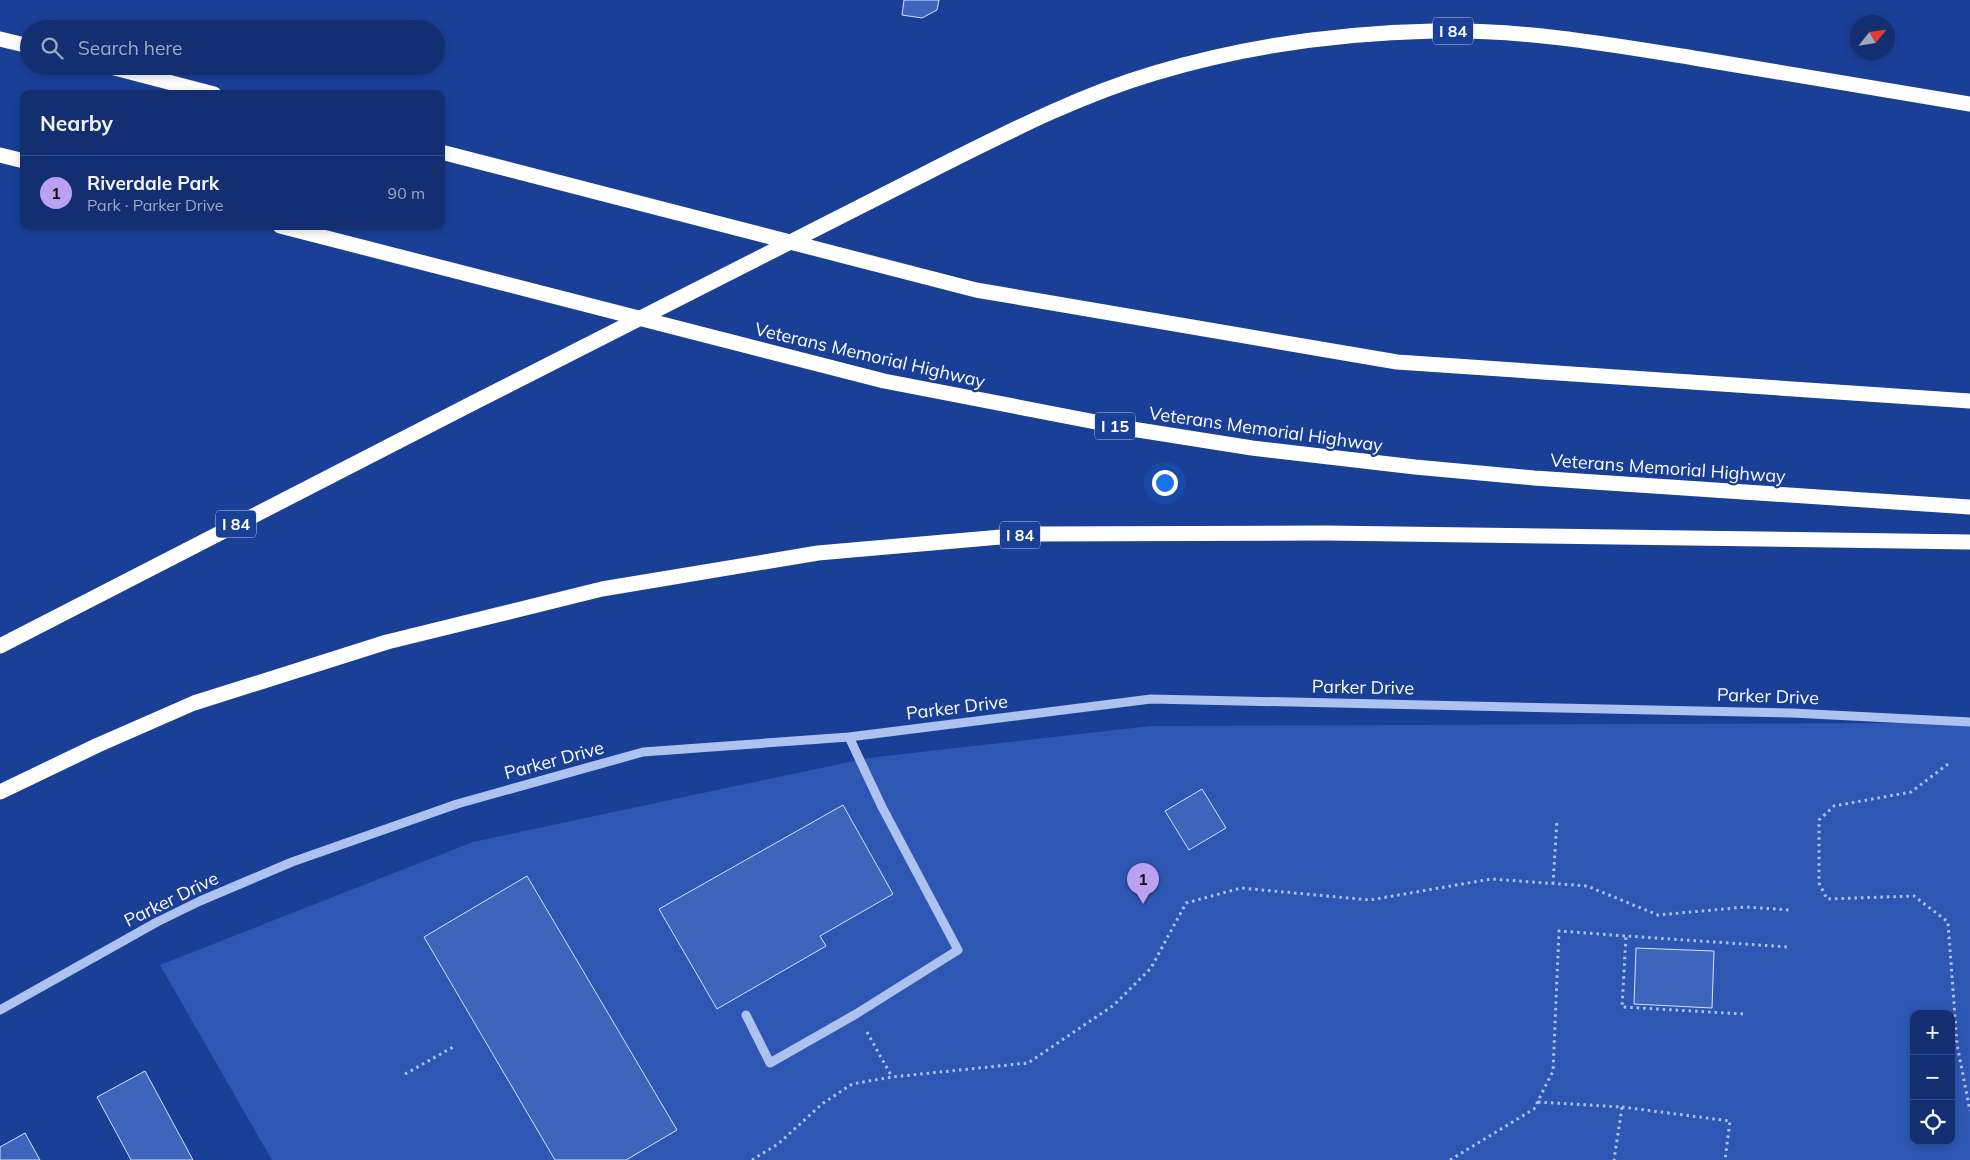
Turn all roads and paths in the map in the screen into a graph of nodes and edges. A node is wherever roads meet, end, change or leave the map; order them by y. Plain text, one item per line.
1 (0, 38) edge
2 (20, 44) edge
3 (142, 75) edge
4 (199, 90) edge
5 (1970, 104) edge
6 (445, 153) edge
7 (0, 155) edge
8 (20, 160) edge
9 (296, 230) edge
10 (1970, 401) edge
11 (1970, 507) edge
12 (1970, 542) edge
13 (0, 646) edge
14 (1970, 722) edge
15 (849, 737) junction
16 (1948, 764) dead end
17 (0, 792) edge
18 (1557, 820) dead end
19 (1553, 884) junction
20 (1790, 910) dead end
21 (1626, 936) junction
22 (1788, 947) dead end
23 (0, 1010) edge
24 (1743, 1014) dead end
25 (746, 1015) dead end
26 (865, 1029) dead end
27 (455, 1046) dead end
28 (405, 1074) dead end
29 (892, 1077) junction
30 (1538, 1102) junction
31 (1622, 1107) junction
32 (1970, 1111) edge
33 (1453, 1159) edge
34 (752, 1160) edge
35 (1614, 1160) edge
36 (1725, 1160) edge

1 - 2 highway
3 - 4 highway
5 - 13 highway, I 84, bridge
6 - 10 highway
7 - 8 highway
9 - 11 highway, Veterans Memorial Highway / I 15
12 - 17 highway, I 84
14 - 15 street, Parker Drive
15 - 23 street, Parker Drive
15 - 25 street
16 - 32 path
18 - 19 path
19 - 20 path
19 - 29 path
21 - 22 path
21 - 24 path
21 - 30 path
26 - 29 path
27 - 28 path
29 - 34 path
30 - 31 path
30 - 33 path
31 - 35 path
31 - 36 path

